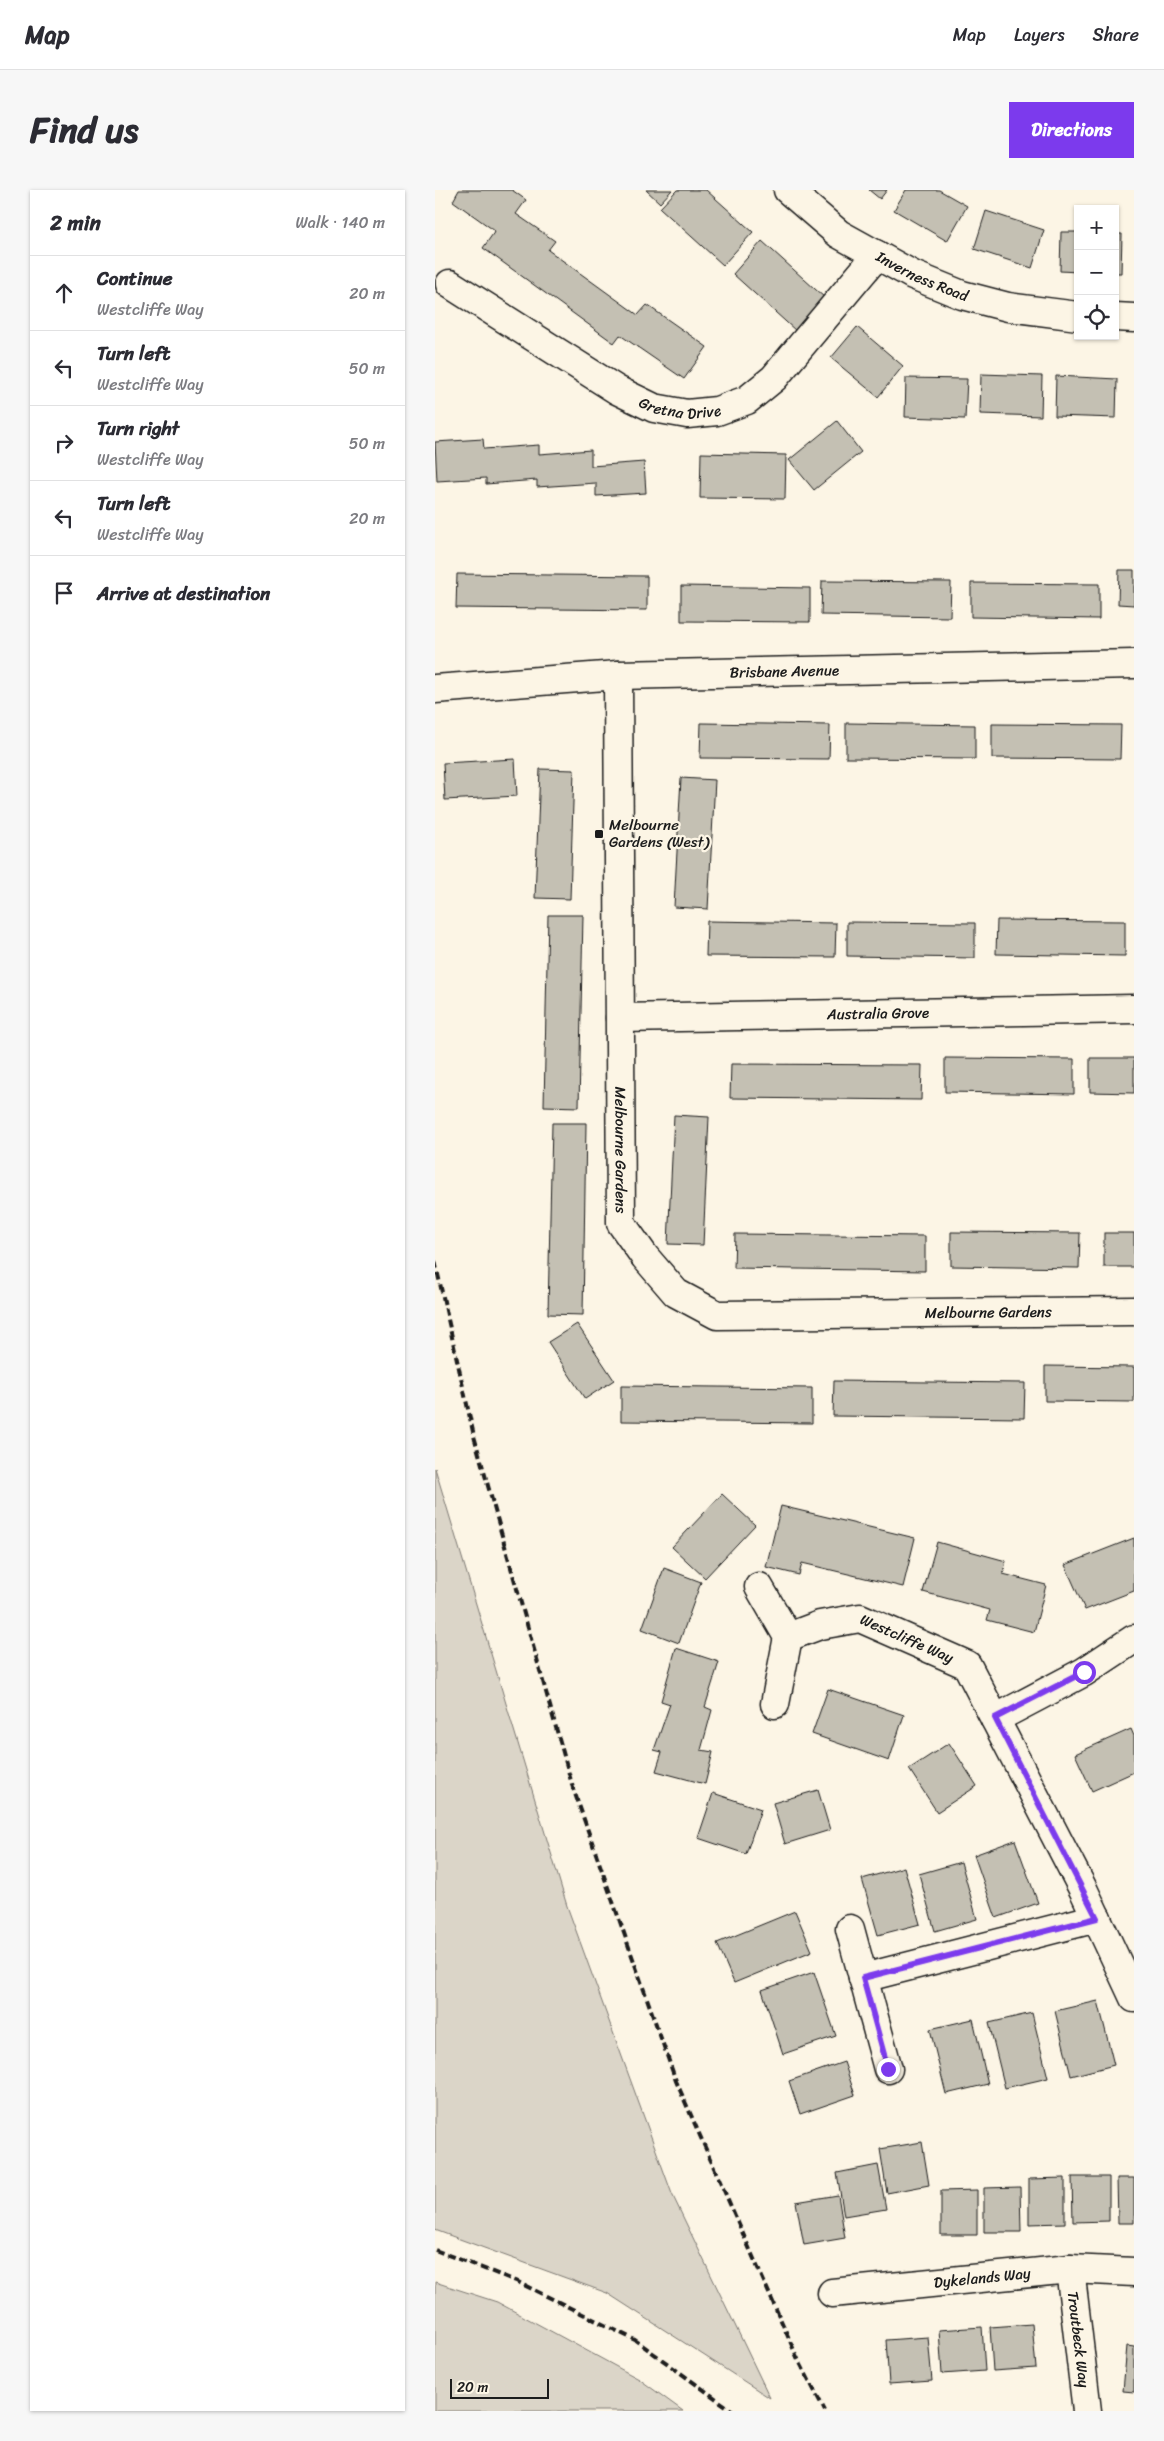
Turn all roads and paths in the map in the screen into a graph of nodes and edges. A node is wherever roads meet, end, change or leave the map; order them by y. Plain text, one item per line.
1 (788, 190) edge
2 (877, 255) junction
3 (450, 284) dead end
4 (1074, 315) edge
5 (1119, 317) edge
6 (1134, 318) edge
7 (1134, 664) edge
8 (618, 675) junction
9 (435, 689) edge
10 (1134, 1009) edge
11 (620, 1018) junction
12 (1134, 1311) edge
13 (759, 1587) dead end
14 (788, 1637) junction
15 (1134, 1639) edge
16 (775, 1704) dead end
17 (995, 1718) junction
18 (1097, 1918) junction
19 (851, 1929) dead end
20 (863, 1978) junction
21 (1131, 1982) edge
22 (888, 2069) dead end
23 (1071, 2269) junction
24 (1134, 2272) edge
25 (832, 2293) dead end
26 (1087, 2411) edge

1 - 2 street, Inverness Road
2 - 3 street, Gretna Drive
2 - 4 street, Inverness Road
5 - 6 street
7 - 8 street, Brisbane Avenue
8 - 9 street, Brisbane Avenue
8 - 11 street, Melbourne Gardens
10 - 11 street, Australia Grove
11 - 12 street, Melbourne Gardens
13 - 14 street
14 - 16 street
14 - 17 street, Westcliffe Way
15 - 17 street
17 - 18 street, Westcliffe Way
18 - 20 street
18 - 21 street, Westcliffe Way
19 - 20 street
20 - 22 street
23 - 24 street, Dykelands Way
23 - 25 street, Dykelands Way
23 - 26 street, Troutbeck Way

